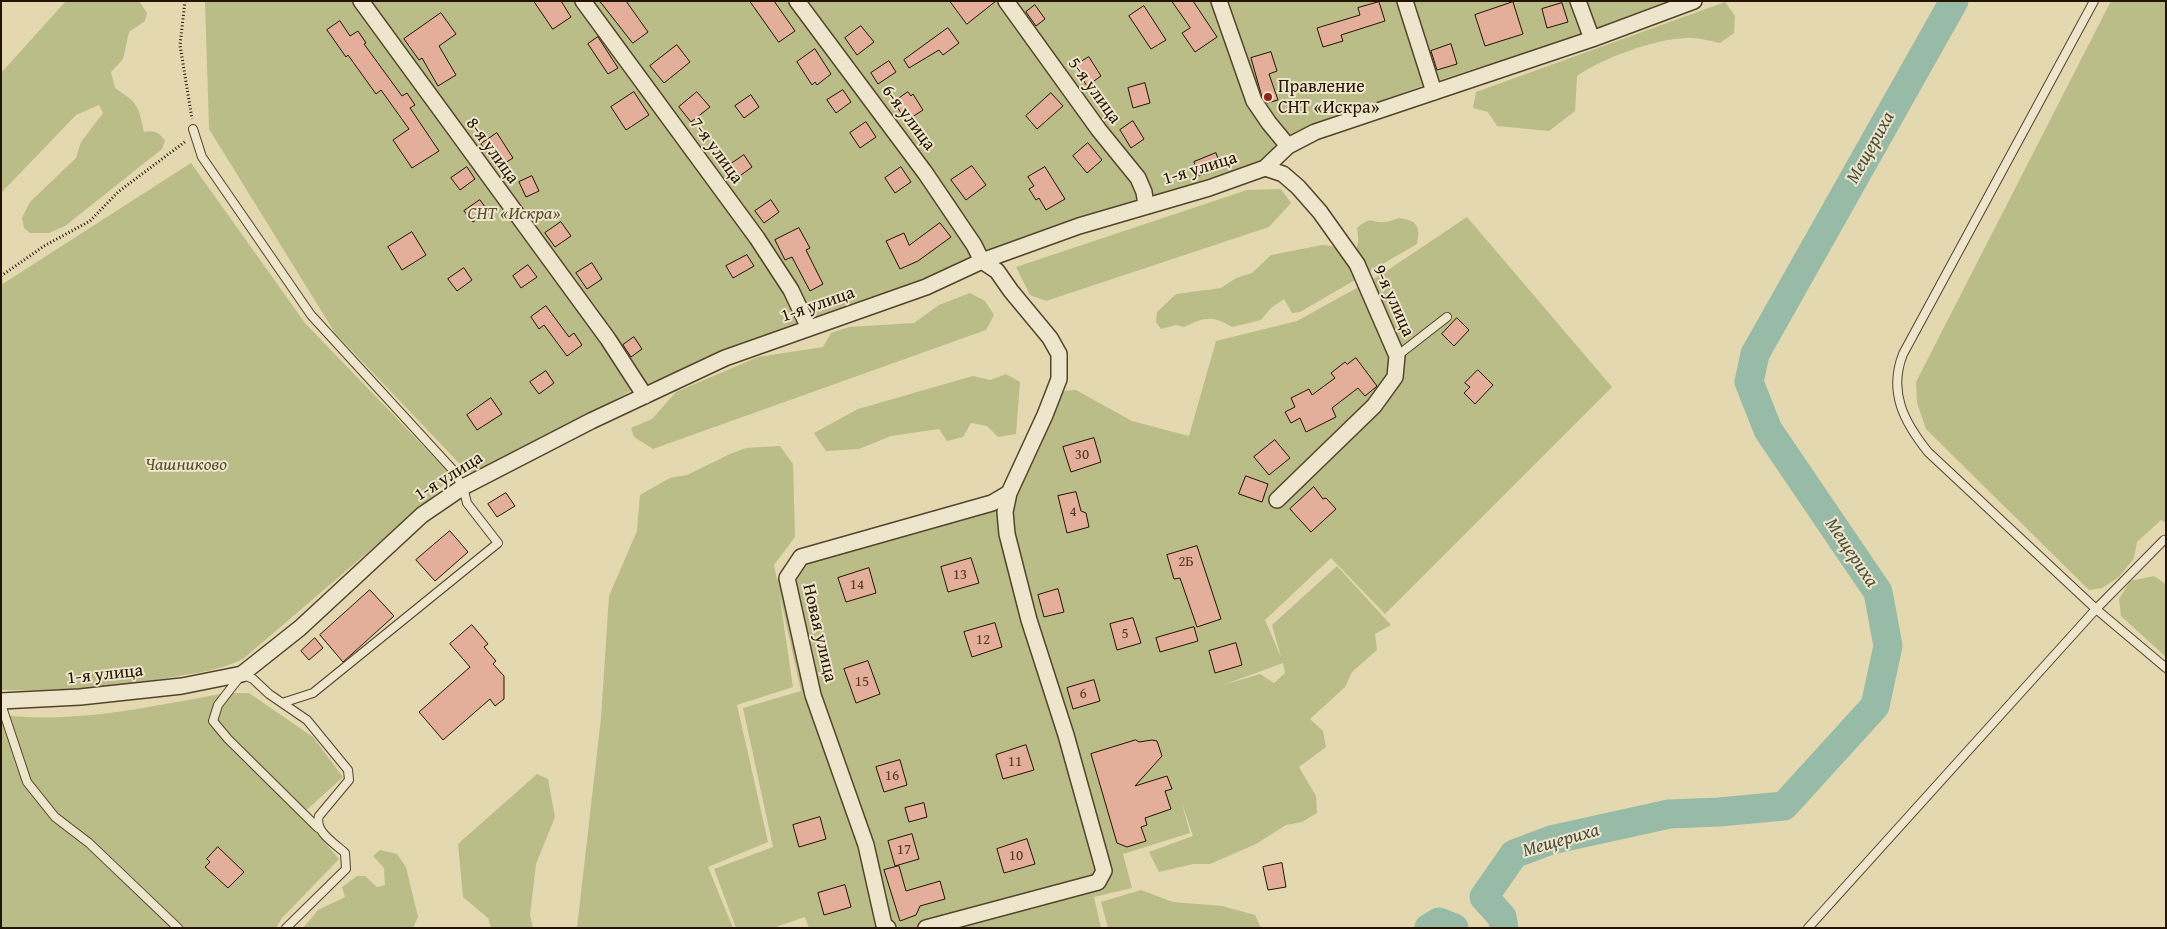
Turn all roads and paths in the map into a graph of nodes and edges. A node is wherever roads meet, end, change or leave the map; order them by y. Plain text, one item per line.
1 (185, 1) edge
2 (361, 1) edge
3 (584, 1) edge
4 (797, 1) edge
5 (1006, 1) edge
6 (1219, 1) edge
7 (1405, 1) edge
8 (1578, 1) edge
9 (1694, 1) edge
10 (2094, 1) edge
11 (1592, 39) junction
12 (1434, 92) junction
13 (193, 129) junction
14 (1288, 146) junction
15 (1265, 168) junction
16 (1146, 205) junction
17 (982, 261) junction
18 (1, 276) edge
19 (1447, 317) dead end
20 (809, 328) junction
21 (1397, 356) junction
22 (645, 396) junction
23 (462, 487) junction
24 (1009, 493) junction
25 (1277, 500) dead end
26 (2164, 540) dead end
27 (2096, 609) junction
28 (2166, 668) edge
29 (242, 674) junction
30 (1, 702) edge
31 (282, 703) junction
32 (318, 828) junction
33 (178, 928) edge
34 (286, 928) edge
35 (888, 928) edge
36 (926, 928) edge
37 (1808, 928) edge

1 - 13 path
2 - 22 street, 8-я улица
3 - 20 street, 7-я улица
4 - 17 street, 6-я улица
5 - 16 street, 5-я улица
6 - 14 street
7 - 12 street
8 - 11 street
9 - 11 street, 1-я улица
10 - 27 lane
11 - 12 street, 1-я улица
12 - 14 street, 1-я улица
13 - 18 path
13 - 23 lane
14 - 15 street, 1-я улица
15 - 16 street, 1-я улица
15 - 21 street, 9-я улица
16 - 17 street, 1-я улица
17 - 20 street, 1-я улица
17 - 24 street
19 - 21 lane
20 - 22 street, 1-я улица
21 - 25 street, 9-я улица
22 - 23 street, 1-я улица
23 - 29 street, 1-я улица
23 - 31 lane
24 - 35 street, Новая улица
24 - 36 street
26 - 27 lane
27 - 28 lane
27 - 37 lane
29 - 30 street, 1-я улица
29 - 31 lane
29 - 32 lane
30 - 33 lane
31 - 32 lane
32 - 34 lane

